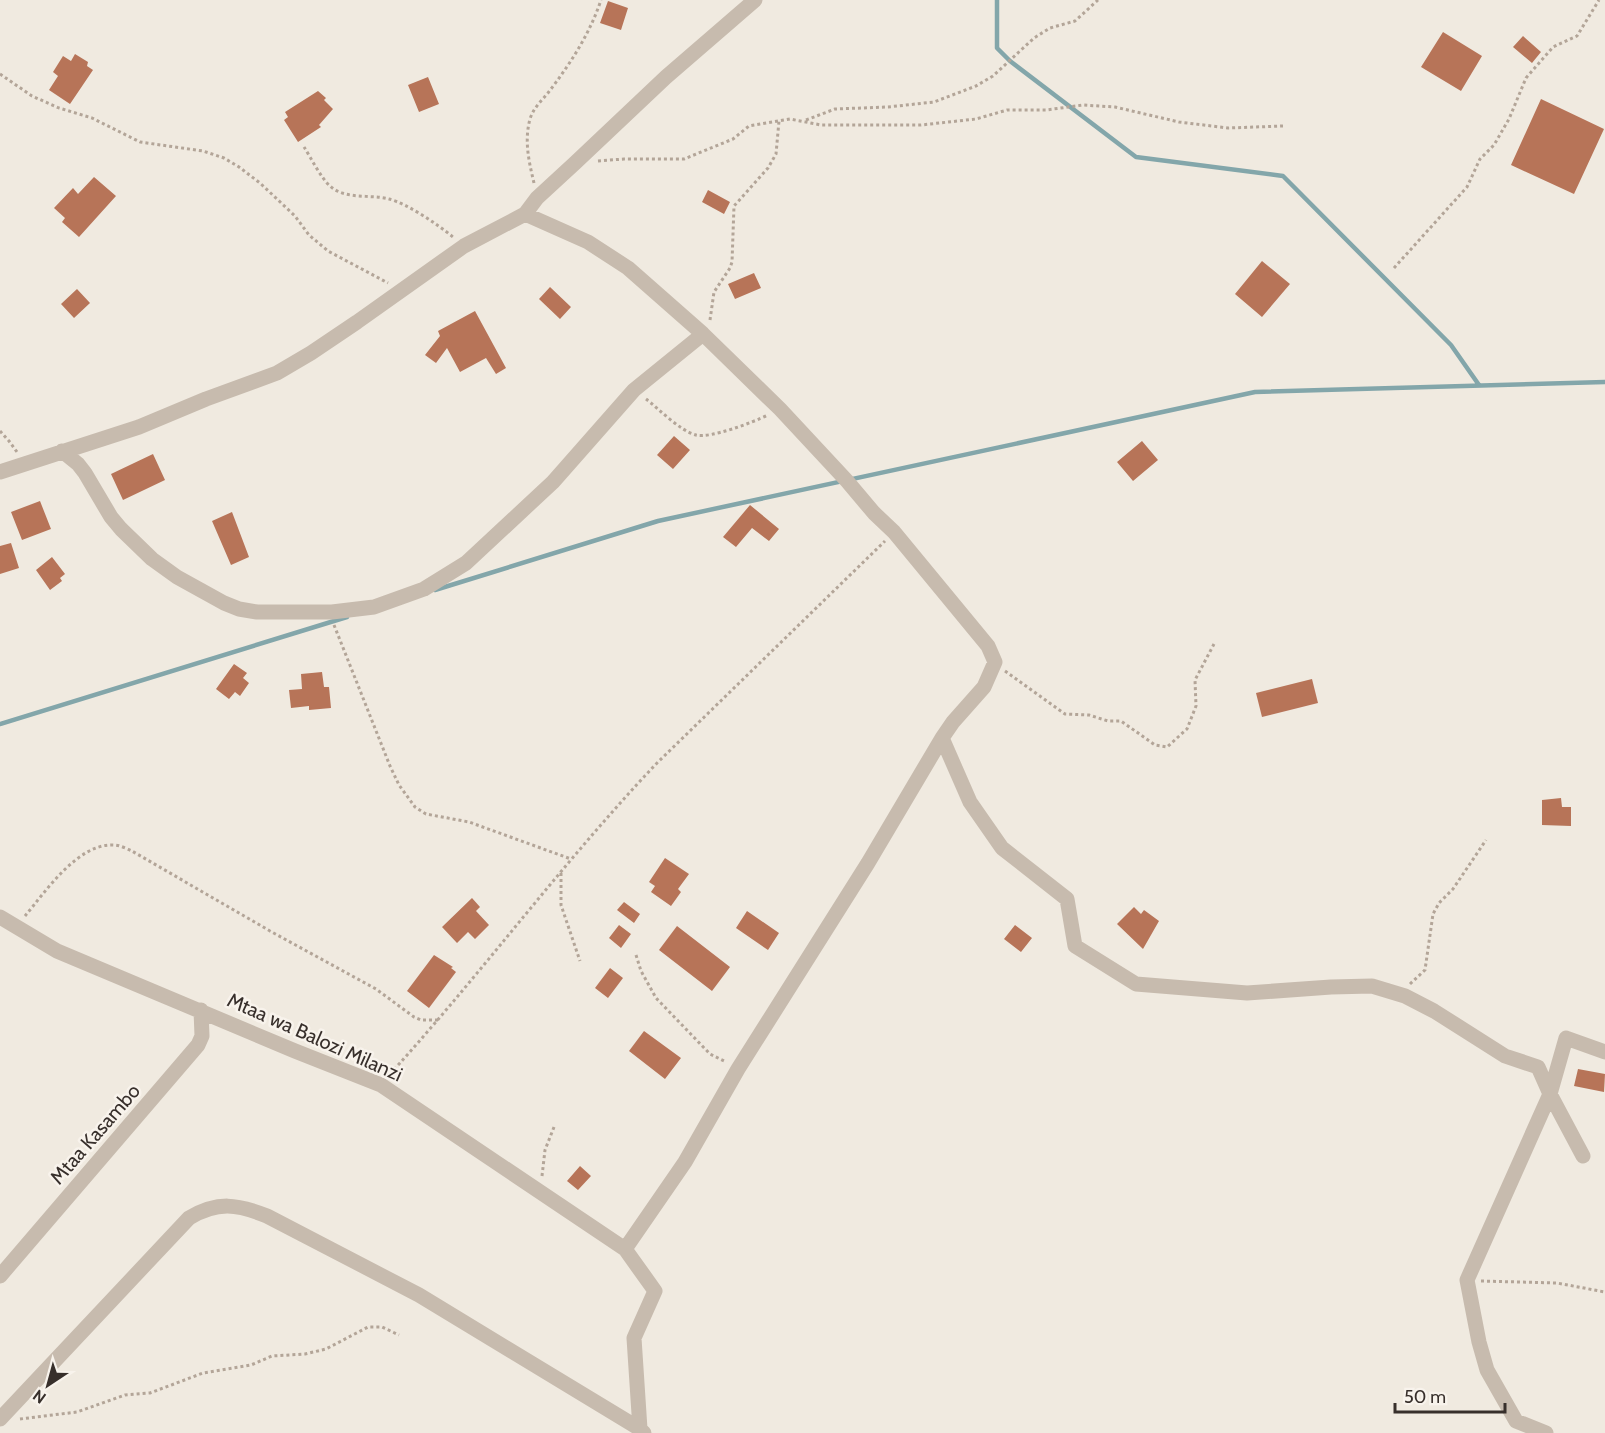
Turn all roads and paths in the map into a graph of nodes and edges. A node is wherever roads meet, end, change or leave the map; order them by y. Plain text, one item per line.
1 (601, 0) edge
2 (755, 0) edge
3 (1098, 0) edge
4 (1599, 0) edge
5 (0, 74) edge
6 (779, 121) junction
7 (805, 121) junction
8 (1283, 126) dead end
9 (304, 147) dead end
10 (574, 163) junction
11 (537, 198) junction
12 (525, 214) junction
13 (464, 246) junction
14 (1394, 268) dead end
15 (401, 290) junction
16 (705, 337) junction
17 (634, 390) junction
18 (780, 409) junction
19 (0, 431) edge
20 (62, 451) junction
21 (24, 464) junction
22 (0, 472) edge
23 (894, 532) junction
24 (332, 612) junction
25 (1214, 644) dead end
26 (994, 662) junction
27 (942, 738) junction
28 (1486, 840) dead end
29 (571, 859) junction
30 (561, 871) junction
31 (0, 917) edge
32 (15, 927) junction
33 (636, 955) dead end
34 (580, 961) dead end
35 (1405, 996) junction
36 (201, 1011) junction
37 (439, 1020) junction
38 (1605, 1052) edge
39 (738, 1069) junction
40 (381, 1085) junction
41 (1550, 1094) junction
42 (554, 1127) dead end
43 (1582, 1156) dead end
44 (540, 1193) junction
45 (625, 1249) junction
46 (0, 1275) edge
47 (1467, 1281) junction
48 (1605, 1292) edge
49 (399, 1335) dead end
50 (5, 1420) edge
51 (642, 1431) edge
52 (1546, 1433) edge

1 - 11 path
2 - 10 street
3 - 7 path
4 - 14 path
5 - 15 path
6 - 7 path
6 - 10 path
6 - 16 path
7 - 8 path
9 - 13 path
10 - 11 street
11 - 12 street
12 - 13 street
12 - 16 street
13 - 15 street
15 - 20 street
16 - 17 street
16 - 18 street
17 - 18 path
17 - 24 street
18 - 23 street
19 - 21 path
20 - 21 street
20 - 24 street
21 - 22 street
23 - 26 street
23 - 29 path
24 - 29 path
25 - 26 path
26 - 27 street
27 - 35 street
27 - 39 street
28 - 35 path
29 - 30 path
30 - 34 path
30 - 37 path
31 - 32 street, Mtaa wa Balozi Milanzi
32 - 36 street, Mtaa wa Balozi Milanzi
32 - 37 path
33 - 39 path
35 - 41 street
36 - 40 street, Mtaa wa Balozi Milanzi
36 - 46 street, Mtaa Kasambo
37 - 40 path
38 - 41 street
39 - 45 street
40 - 44 street, Mtaa wa Balozi Milanzi
41 - 43 street
41 - 47 street
42 - 44 path
44 - 45 street, Mtaa wa Balozi Milanzi
45 - 51 street
47 - 48 path
47 - 52 street
49 - 50 path
50 - 51 street

